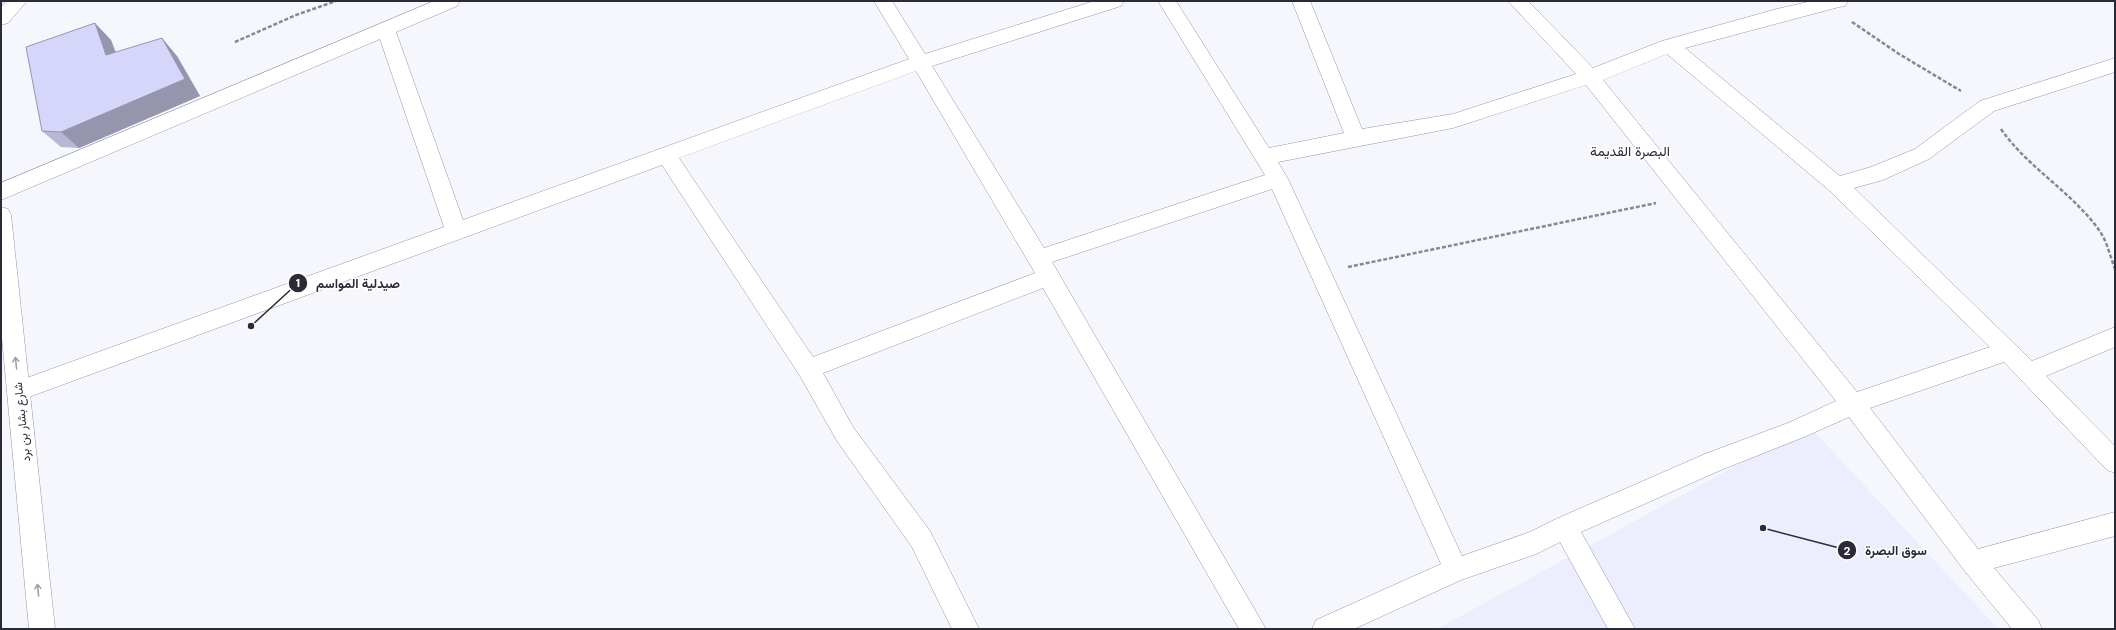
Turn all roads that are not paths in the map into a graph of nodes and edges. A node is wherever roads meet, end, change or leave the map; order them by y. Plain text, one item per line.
1 (18, 1) edge
2 (451, 1) edge
3 (883, 1) edge
4 (1115, 1) edge
5 (1167, 1) edge
6 (1301, 1) edge
7 (1517, 1) edge
8 (1839, 1) edge
9 (1772, 8) edge
10 (1, 18) edge
11 (386, 29) junction
12 (1669, 46) junction
13 (919, 63) junction
14 (2115, 65) edge
15 (1590, 77) junction
16 (1356, 138) junction
17 (666, 155) junction
18 (1264, 157) junction
19 (1278, 179) junction
20 (1837, 185) junction
21 (1, 192) edge
22 (1, 215) edge
23 (456, 231) junction
24 (1044, 268) junction
25 (2115, 337) edge
26 (2007, 351) junction
27 (808, 369) junction
28 (2028, 373) junction
29 (18, 391) junction
30 (1853, 404) junction
31 (2115, 462) edge
32 (2115, 524) edge
33 (1565, 527) junction
34 (1973, 562) junction
35 (1456, 570) junction
36 (42, 629) edge
37 (966, 629) edge
38 (1253, 629) edge
39 (1325, 629) edge
40 (1622, 629) edge
41 (2029, 629) edge

1 - 10 street
2 - 11 street
3 - 13 street
4 - 13 street
5 - 18 street
6 - 16 street
7 - 15 street
8 - 9 street
9 - 12 street
11 - 21 street
11 - 23 street
12 - 15 street
12 - 20 street
13 - 17 street
13 - 24 street
14 - 20 street
15 - 16 street
15 - 30 street
16 - 18 street
17 - 23 street
17 - 27 street
18 - 19 street
19 - 24 street
19 - 35 street
20 - 26 street
29 -> 22 street, شارع بشار بن برد
23 - 29 street
24 - 27 street
24 - 38 street
25 - 28 street
26 - 28 street
26 - 30 street
27 - 37 street
28 - 31 street
36 -> 29 street, شارع بشار بن برد
30 - 33 street
30 - 34 street
32 - 34 street
33 - 35 street
33 - 40 street
34 - 41 street
35 - 39 street

